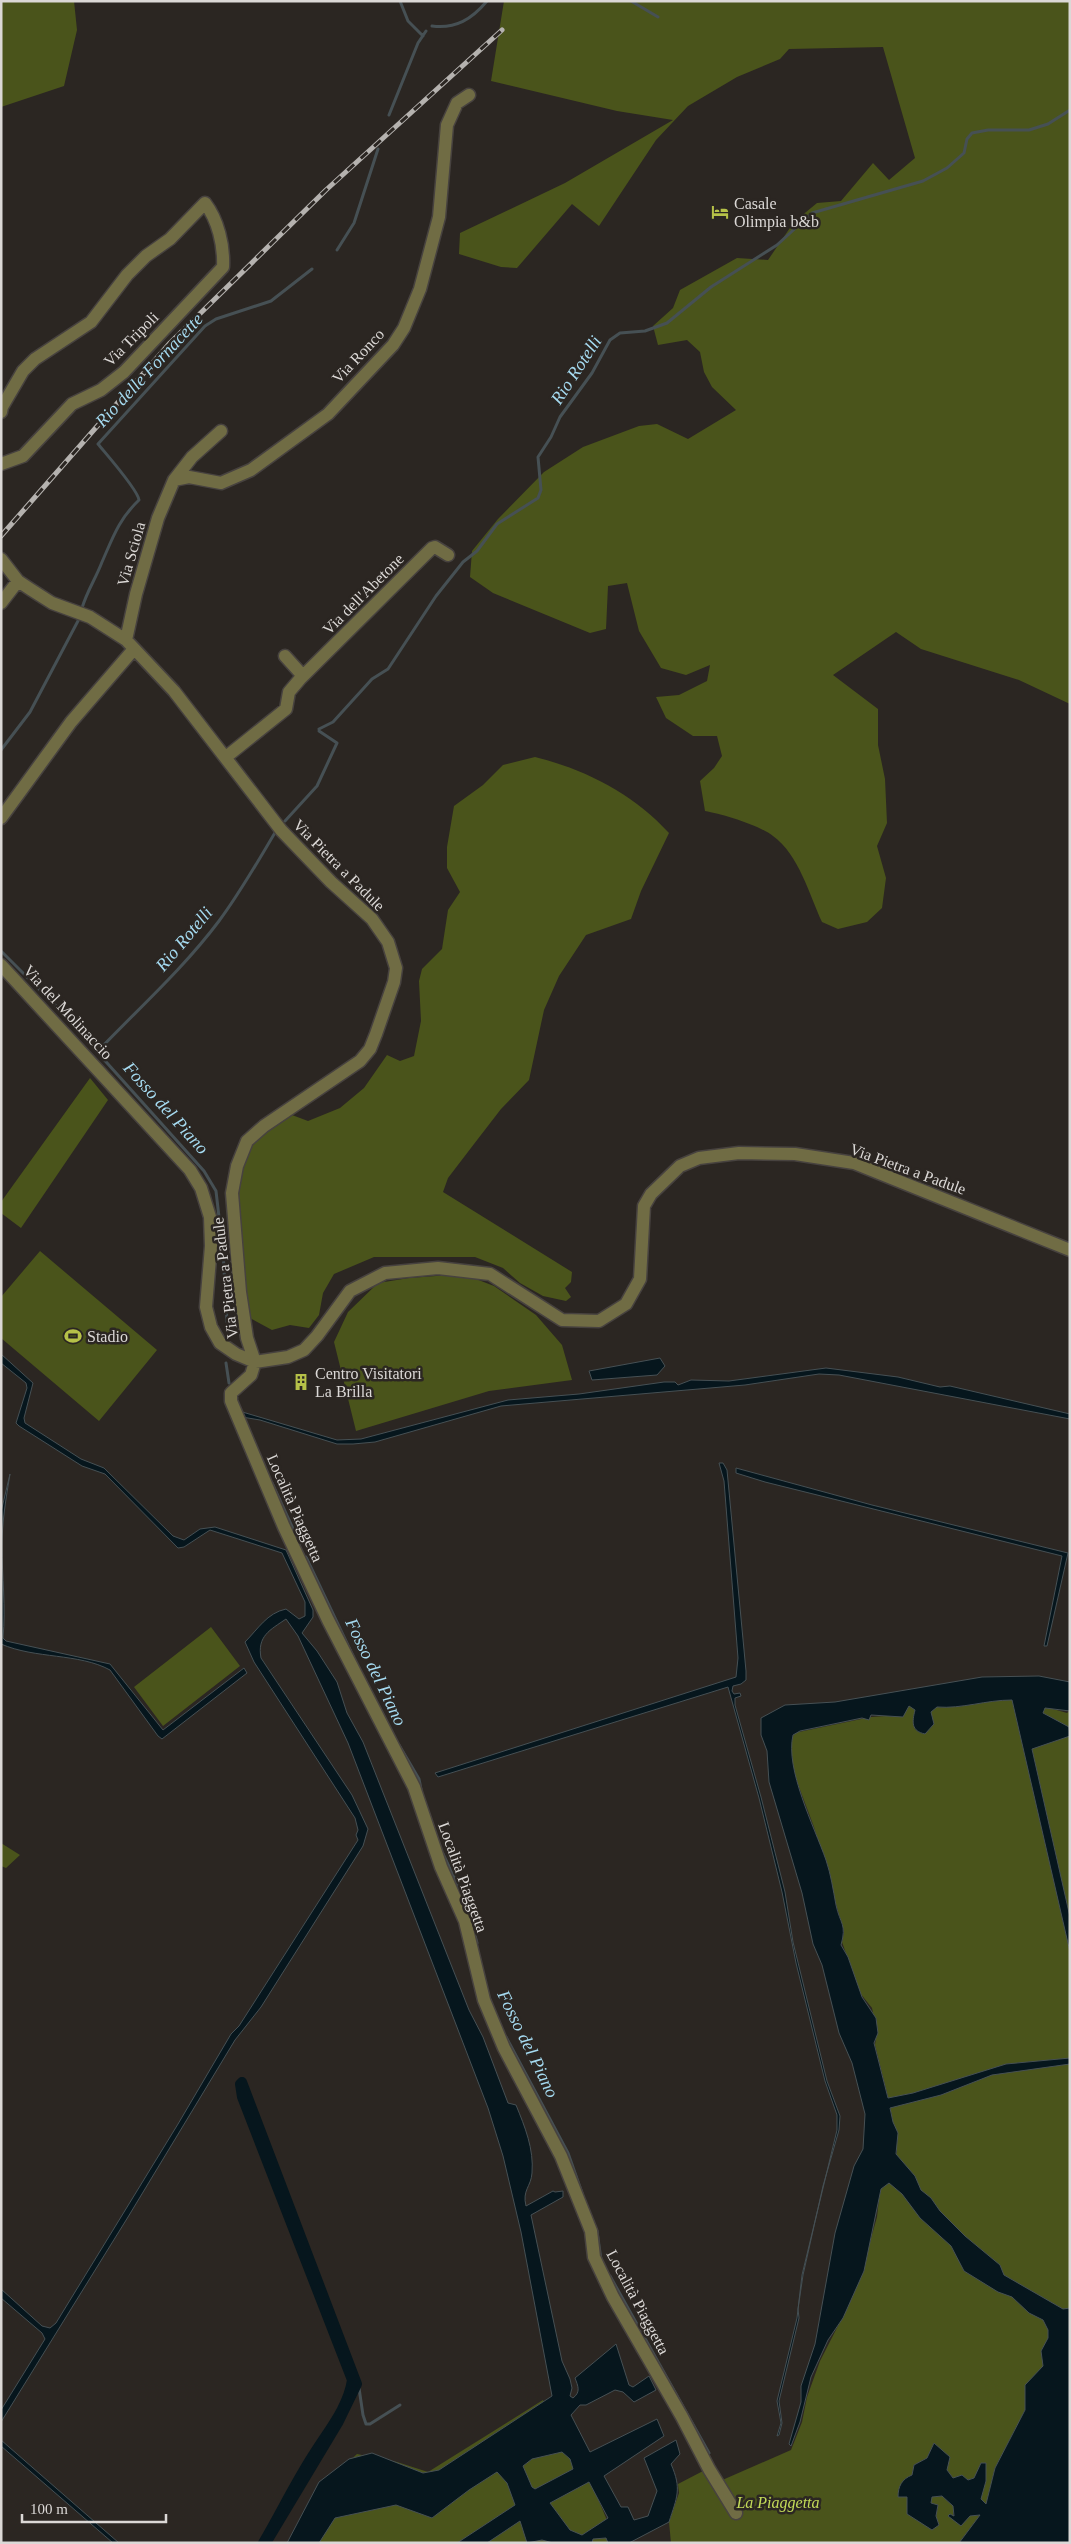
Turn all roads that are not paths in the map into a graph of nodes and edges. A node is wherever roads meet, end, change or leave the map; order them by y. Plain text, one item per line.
1 (469, 95) dead end
2 (1, 412) edge
3 (221, 431) dead end
4 (1, 464) edge
5 (174, 480) junction
6 (448, 554) dead end
7 (1, 559) edge
8 (18, 581) junction
9 (1, 603) edge
10 (130, 644) junction
11 (285, 656) dead end
12 (303, 676) junction
13 (226, 757) junction
14 (1, 818) edge
15 (1, 965) edge
16 (1070, 1250) edge
17 (220, 1343) joint
18 (255, 1362) junction
19 (736, 2513) dead end

1 - 5 street, Via Ronco
2 - 4 street, Via Tripoli
3 - 5 street, Via Sciola
5 - 10 street, Via Sciola
6 - 12 street, Via dell'Abetone
7 - 8 street, Via Pietra a Padule
8 - 9 street
8 - 10 street, Via Pietra a Padule
10 - 13 street, Via Pietra a Padule
10 - 14 street
11 - 12 street
12 - 13 street, Via dell'Abetone
13 - 18 street, Via Pietra a Padule
15 - 17 street, Via del Molinaccio
16 - 18 street, Via Pietra a Padule
17 - 18 street, Via Pietra a Padule
18 - 19 street, Località Piaggetta

